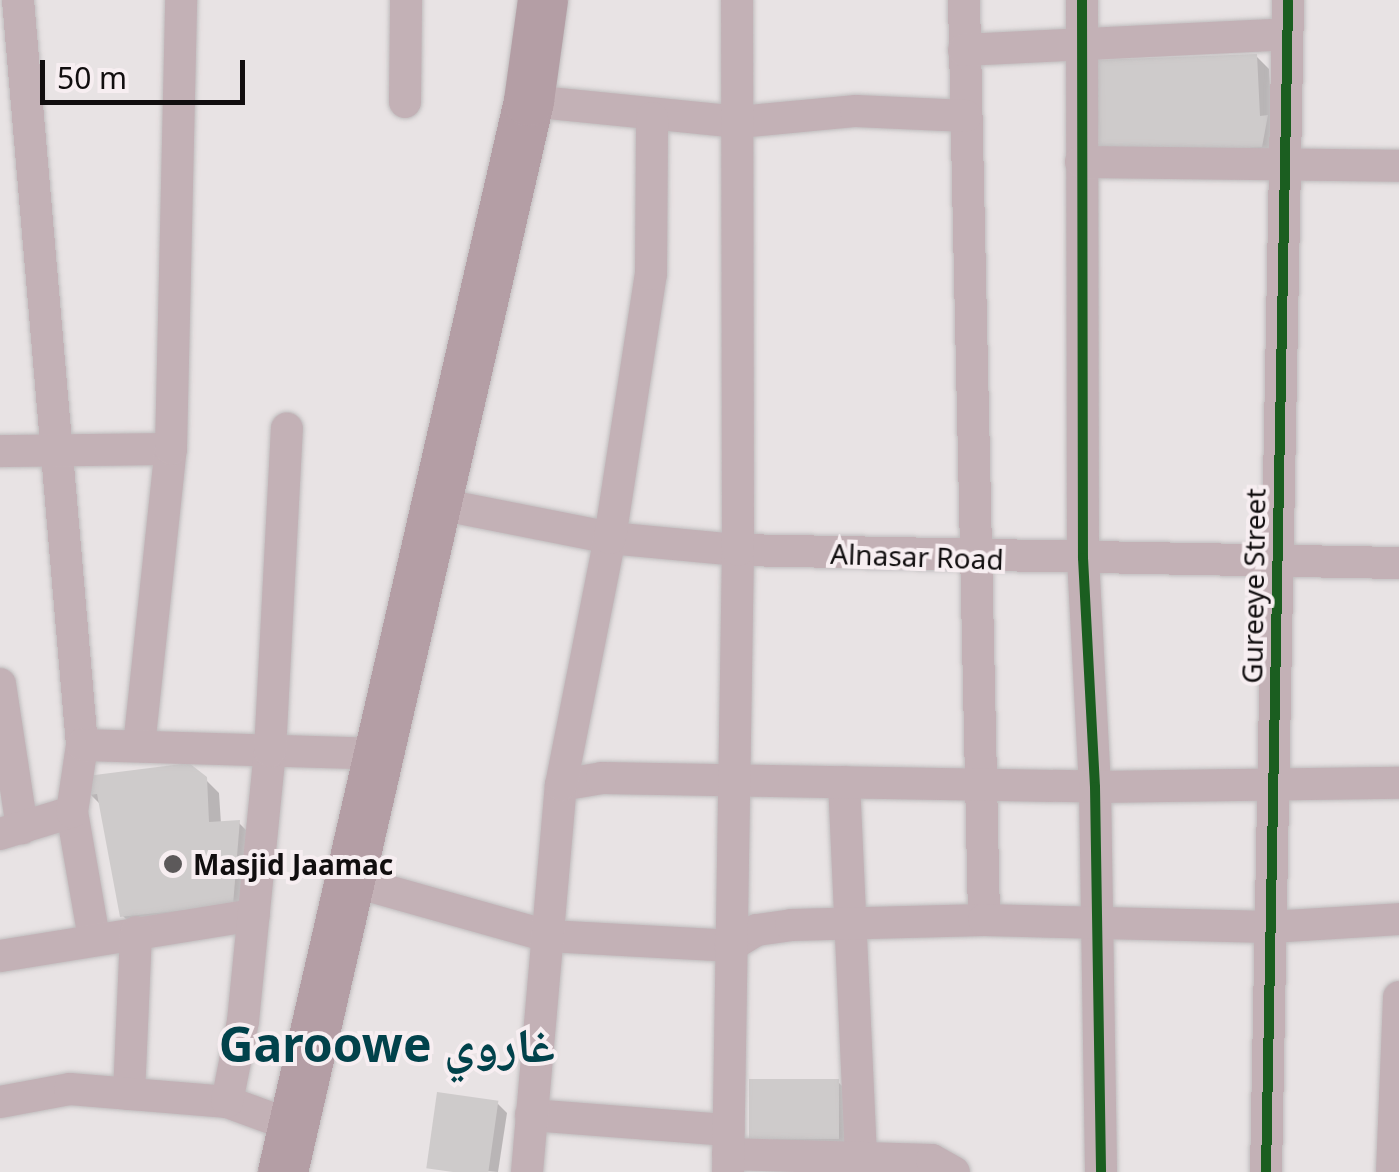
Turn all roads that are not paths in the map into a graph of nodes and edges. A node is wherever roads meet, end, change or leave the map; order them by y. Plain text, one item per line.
1 (18, 0) edge
2 (181, 0) edge
3 (406, 0) edge
4 (543, 0) edge
5 (737, 0) edge
6 (964, 0) edge
7 (1082, 0) edge
8 (1288, 0) edge
9 (1286, 34) junction
10 (1079, 42) junction
11 (964, 50) junction
12 (529, 101) junction
13 (406, 102) dead end
14 (966, 116) junction
15 (652, 118) junction
16 (739, 122) junction
17 (1081, 162) junction
18 (1282, 165) junction
19 (1399, 166) edge
20 (287, 428) dead end
21 (170, 449) junction
22 (60, 450) junction
23 (0, 451) edge
24 (440, 504) junction
25 (610, 538) junction
26 (738, 550) junction
27 (1083, 558) junction
28 (976, 560) junction
29 (1276, 563) junction
30 (1399, 563) edge
31 (0, 684) edge
32 (82, 745) junction
33 (139, 746) junction
34 (270, 751) junction
35 (382, 754) junction
36 (734, 780) junction
37 (844, 782) junction
38 (1399, 783) edge
39 (561, 785) junction
40 (980, 785) junction
41 (1272, 785) junction
42 (1096, 787) junction
43 (72, 812) junction
44 (11, 831) edge
45 (352, 881) junction
46 (254, 916) junction
47 (1399, 919) edge
48 (984, 920) junction
49 (848, 924) junction
50 (1098, 924) junction
51 (1270, 928) junction
52 (136, 932) junction
53 (548, 936) junction
54 (94, 938) junction
55 (730, 946) junction
56 (0, 956) edge
57 (1399, 997) edge
58 (130, 1094) junction
59 (0, 1102) edge
60 (227, 1102) junction
61 (531, 1116) junction
62 (288, 1149) edge
63 (728, 1152) edge
64 (860, 1158) junction
65 (527, 1172) edge
66 (954, 1172) edge
67 (1101, 1172) edge
68 (1266, 1172) edge
69 (1392, 1172) edge

1 - 22 street
2 - 21 street
3 - 13 street
4 - 12 main road
5 - 16 street
6 - 11 street
7 - 10 street
8 - 9 street, Gureeye Street
9 - 10 street
9 - 18 street, Gureeye Street
10 - 11 street
10 - 17 street
11 - 14 street
12 - 15 street
12 - 24 main road
14 - 16 street
14 - 28 street
15 - 16 street
15 - 25 street
16 - 26 street
17 - 18 street
17 - 27 street
18 - 19 street
18 - 29 street, Gureeye Street
20 - 34 street
21 - 22 street
21 - 33 street
22 - 23 street
22 - 32 street
24 - 25 street, Alnasar Road
24 - 35 main road
25 - 26 street, Alnasar Road
25 - 39 street
26 - 28 street, Alnasar Road
26 - 36 street
27 - 28 street, Alnasar Road
27 - 29 street, Alnasar Road
27 - 42 street
28 - 40 street
29 - 30 street, Alnasar Road
29 - 41 street, Gureeye Street
31 - 44 street
32 - 33 street
32 - 43 street
33 - 34 street
34 - 35 street
34 - 46 street
35 - 45 main road
36 - 37 street
36 - 39 street
36 - 55 street
37 - 40 street
37 - 49 street
38 - 41 street
39 - 53 street
40 - 42 street
40 - 48 street
41 - 42 street
41 - 51 street, Gureeye Street
42 - 50 street
43 - 44 street
43 - 54 street
45 - 53 street
45 - 62 main road
46 - 52 street
46 - 60 street
47 - 51 street
48 - 49 street
48 - 50 street
49 - 55 street
49 - 64 street
50 - 51 street
50 - 67 street
51 - 68 street, Gureeye Street
52 - 54 street
52 - 58 street
53 - 55 street
53 - 61 street
54 - 56 street
55 - 63 street
57 - 69 street
58 - 59 street
58 - 60 street
60 - 62 street
61 - 63 street
61 - 65 street
63 - 64 street
64 - 66 street

